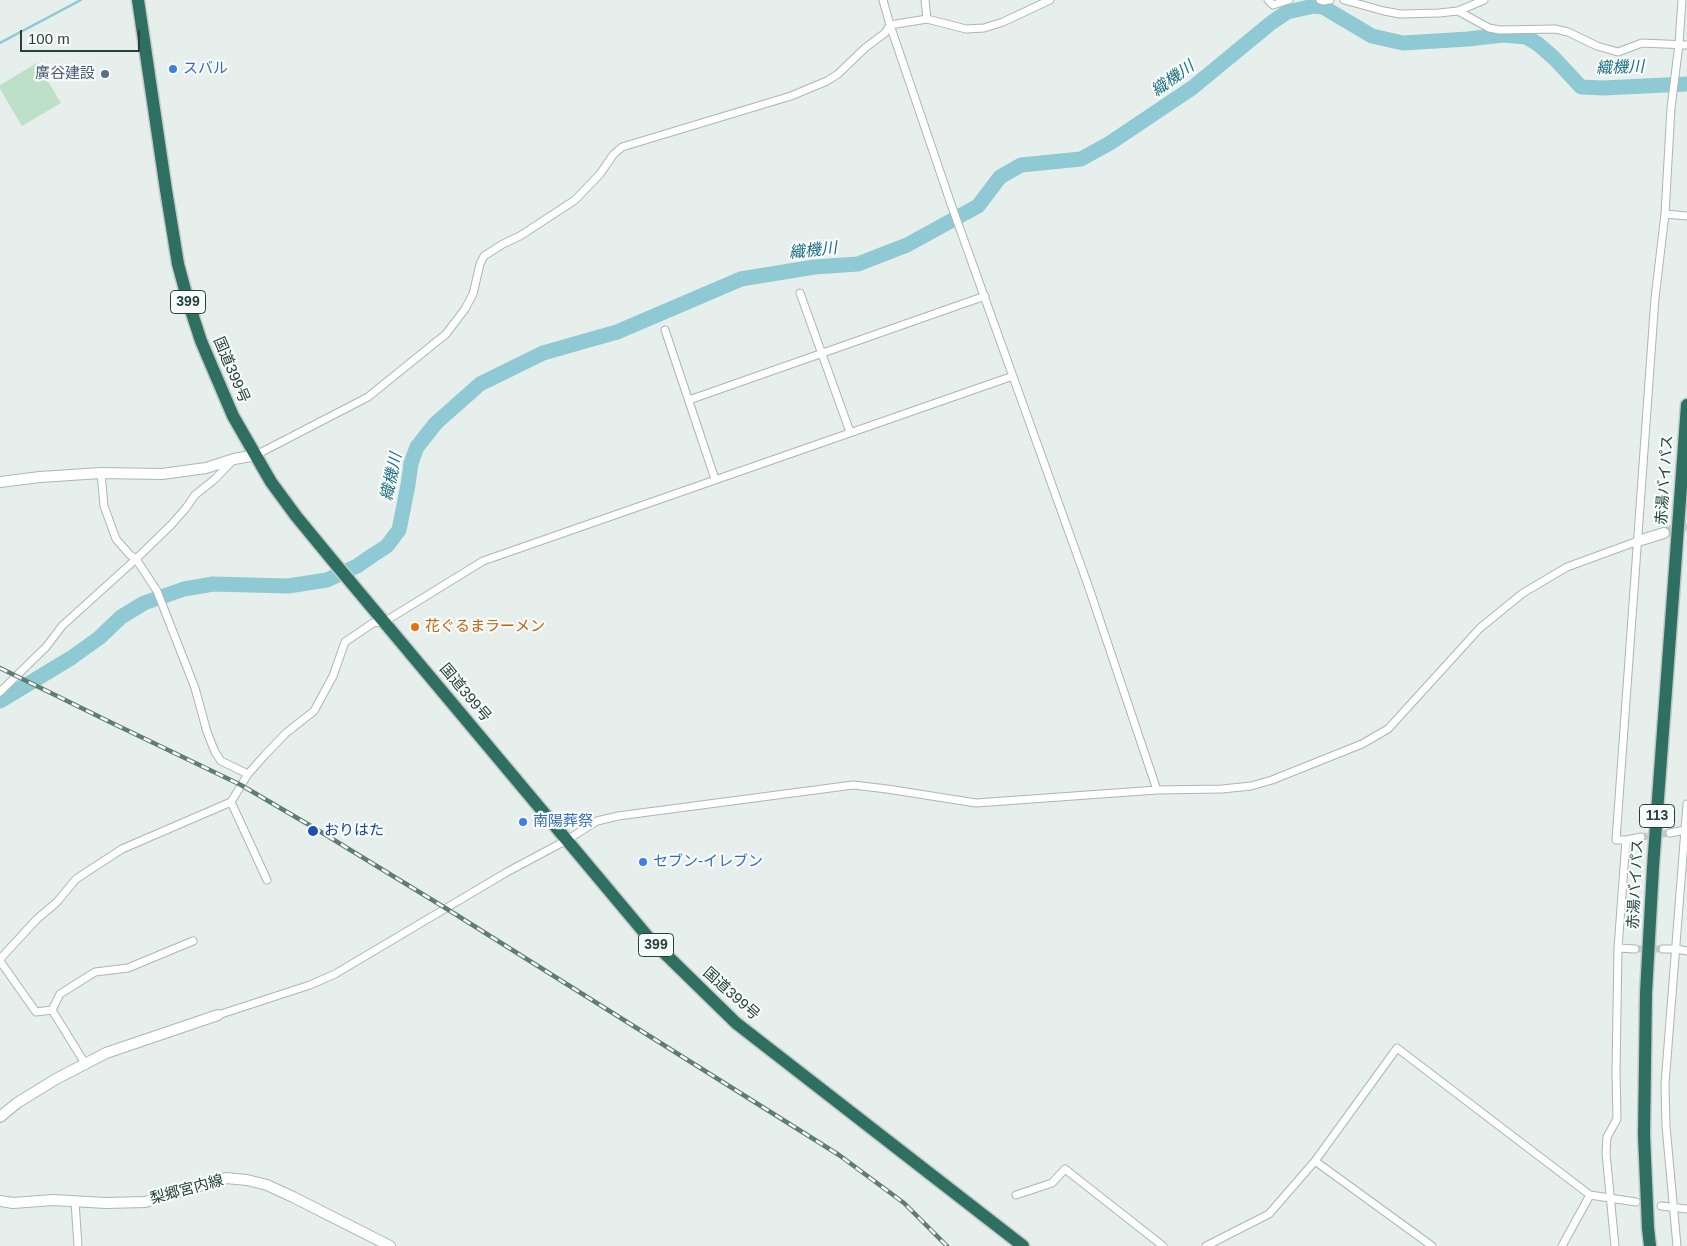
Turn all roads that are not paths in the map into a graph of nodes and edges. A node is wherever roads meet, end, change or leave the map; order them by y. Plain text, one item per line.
1 (138, 0) edge
2 (883, 0) edge
3 (926, 0) edge
4 (1050, 0) edge
5 (1268, 0) edge
6 (1289, 0) edge
7 (1320, 0) edge
8 (1330, 0) edge
9 (1344, 0) edge
10 (1484, 0) edge
11 (1682, 0) edge
12 (1458, 11) junction
13 (927, 19) junction
14 (890, 24) junction
15 (1683, 44) edge
16 (1665, 214) junction
17 (1687, 216) edge
18 (800, 293) dead end
19 (984, 296) junction
20 (665, 330) dead end
21 (822, 354) junction
22 (1013, 376) junction
23 (689, 400) junction
24 (1687, 405) edge
25 (850, 432) junction
26 (256, 456) junction
27 (234, 459) junction
28 (101, 473) junction
29 (715, 479) junction
30 (0, 482) edge
31 (1664, 533) tunnel mouth
32 (1638, 541) junction
33 (136, 559) junction
34 (384, 622) junction
35 (0, 692) edge
36 (248, 774) junction
37 (1158, 790) junction
38 (231, 802) junction
39 (1687, 804) edge
40 (1685, 830) junction
41 (1670, 833) tunnel mouth
42 (1641, 837) tunnel mouth
43 (567, 840) junction
44 (1626, 840) junction
45 (267, 880) dead end
46 (193, 941) dead end
47 (1618, 948) junction
48 (1635, 949) tunnel mouth
49 (1663, 949) tunnel mouth
50 (1677, 949) junction
51 (1687, 951) edge
52 (0, 960) edge
53 (52, 1010) junction
54 (218, 1016) joint
55 (86, 1065) junction
56 (0, 1117) edge
57 (1315, 1161) junction
58 (1016, 1195) dead end
59 (1590, 1195) junction
60 (1610, 1198) junction
61 (0, 1201) edge
62 (75, 1202) junction
63 (1636, 1202) dead end
64 (1661, 1206) dead end
65 (1673, 1207) junction
66 (1687, 1209) edge
67 (78, 1246) edge
68 (390, 1246) edge
69 (1023, 1246) edge
70 (1163, 1246) edge
71 (1206, 1246) edge
72 (1432, 1246) edge
73 (1562, 1246) edge
74 (1615, 1246) edge
75 (1649, 1246) edge
76 (1677, 1246) edge

1 - 26 highway, 国道399号 / 399
2 - 14 street
3 - 13 street
4 - 13 street
5 - 6 street
7 - 8 street
9 - 12 street
10 - 12 street
11 - 15 street
12 - 15 street
13 - 14 street
14 - 19 street
14 - 26 street
15 - 16 street
16 - 17 street
16 - 32 street
18 - 21 street
19 - 21 street
19 - 22 street
20 - 23 street
21 - 23 street
21 - 25 street
22 - 25 street
22 - 37 street
23 - 29 street
24 - 75 highway, 赤湯バイパス / 113
25 - 29 street
26 - 27 street
26 - 34 highway, 国道399号 / 399
27 - 28 street
27 - 33 street
28 - 30 street
28 - 33 street
29 - 34 street
31 - 32 street
32 - 37 street
32 - 44 street
33 - 35 street
33 - 36 street
34 - 36 street
34 - 43 highway, 国道399号 / 399
36 - 38 street
37 - 43 street
38 - 45 street
38 - 52 street
39 - 40 street
40 - 41 street
40 - 50 street
42 - 44 street
43 - 54 street
43 - 69 highway, 国道399号 / 399
44 - 47 street
46 - 53 street
47 - 48 street
47 - 60 street
49 - 50 street
50 - 51 street
50 - 65 street
52 - 53 street
53 - 55 street
54 - 55 street
55 - 56 street
57 - 59 street
57 - 71 street
57 - 72 street
58 - 70 street
59 - 60 street
59 - 73 street
60 - 63 street
60 - 74 street
61 - 62 street, 梨郷宮内線
62 - 67 street
62 - 68 street, 梨郷宮内線
64 - 65 street
65 - 66 street
65 - 76 street

